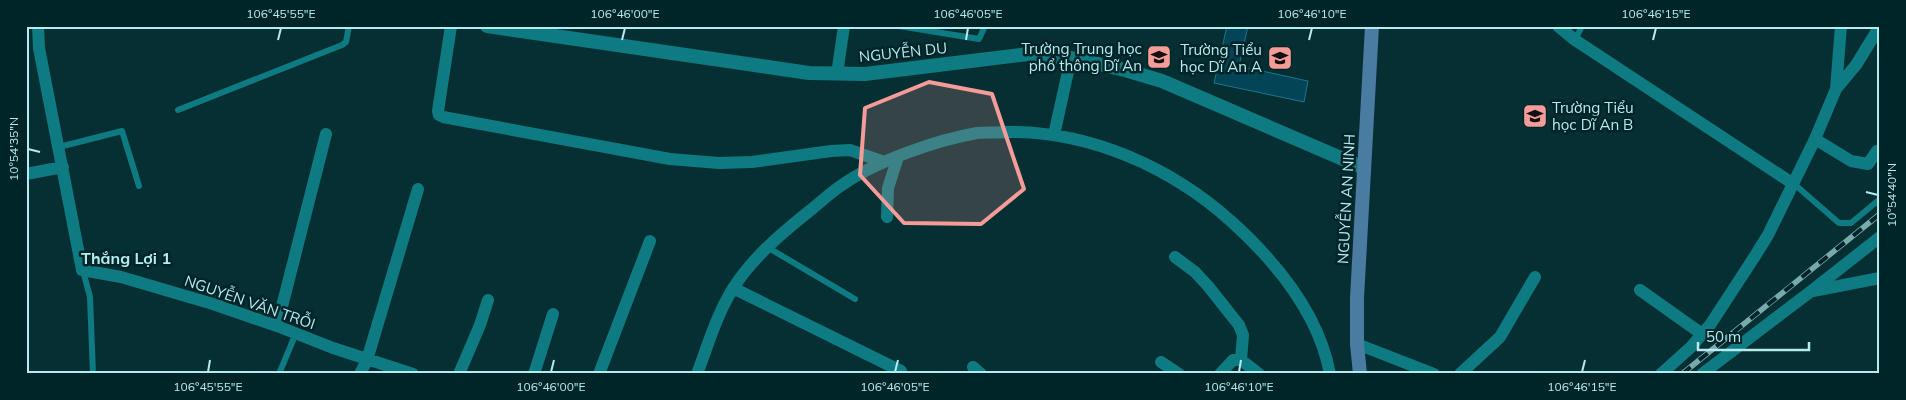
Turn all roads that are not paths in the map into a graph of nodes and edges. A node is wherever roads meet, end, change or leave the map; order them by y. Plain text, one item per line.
1 (38, 26) edge
2 (350, 26) edge
3 (451, 26) edge
4 (487, 26) edge
5 (844, 26) edge
6 (899, 26) edge
7 (985, 26) edge
8 (1372, 26) edge
9 (1558, 26) edge
10 (1582, 26) edge
11 (1841, 26) edge
12 (1880, 26) edge
13 (1575, 40) junction
14 (1071, 58) junction
15 (837, 74) junction
16 (1836, 89) junction
17 (178, 110) dead end
18 (326, 134) dead end
19 (1054, 135) junction
20 (1815, 139) junction
21 (59, 148) junction
22 (1877, 151) dead end
23 (898, 157) junction
24 (884, 162) junction
25 (63, 166) junction
26 (1364, 168) junction
27 (26, 174) edge
28 (1792, 183) junction
29 (139, 186) dead end
30 (418, 190) dead end
31 (1880, 199) edge
32 (887, 217) dead end
33 (1880, 236) edge
34 (650, 241) dead end
35 (767, 247) junction
36 (1175, 257) dead end
37 (82, 270) junction
38 (1535, 277) dead end
39 (1880, 278) edge
40 (733, 288) junction
41 (1640, 290) dead end
42 (1810, 292) junction
43 (855, 299) dead end
44 (488, 300) dead end
45 (553, 314) dead end
46 (277, 326) junction
47 (296, 333) junction
48 (1702, 334) junction
49 (1357, 344) junction
50 (367, 360) junction
51 (1241, 360) junction
52 (1161, 362) dead end
53 (902, 370) dead end
54 (93, 374) edge
55 (279, 374) edge
56 (360, 374) edge
57 (413, 374) edge
58 (460, 374) edge
59 (534, 374) edge
60 (599, 374) edge
61 (697, 374) edge
62 (1179, 374) edge
63 (1220, 374) edge
64 (1259, 374) edge
65 (1330, 374) edge
66 (1360, 374) edge
67 (1434, 374) edge
68 (1460, 374) edge
69 (1661, 374) edge
70 (1702, 374) edge

1 - 21 street
2 - 17 lane
3 - 24 street
4 - 15 street, NGUYỄN DU
5 - 15 street
6 - 7 lane
8 - 26 main road, NGUYỄN AN NINH
9 - 13 street
10 - 13 lane
11 - 16 street
12 - 16 street
13 - 28 street
14 - 15 street, NGUYỄN DU
14 - 19 street
14 - 26 street, NGUYỄN DU
16 - 20 street
18 - 46 street
19 - 23 street
19 - 65 street
20 - 22 street
20 - 28 street
21 - 25 street
21 - 29 lane
23 - 24 street
23 - 32 street
24 - 35 street
25 - 27 street
25 - 37 street
26 - 49 main road, NGUYỄN AN NINH
28 - 31 lane
28 - 48 street
30 - 50 street
33 - 42 street
34 - 60 street
35 - 40 street
35 - 43 lane
36 - 51 street
37 - 46 street, NGUYỄN VĂN TRỖI
37 - 54 lane
38 - 68 street
39 - 42 street
40 - 53 street
40 - 61 street
41 - 48 street
42 - 70 street
44 - 58 street
45 - 59 street
46 - 47 street, NGUYỄN VĂN TRỖI
47 - 50 street, NGUYỄN VĂN TRỖI
47 - 55 lane
48 - 69 street
49 - 66 main road, NGUYỄN AN NINH
49 - 67 street
50 - 56 street
50 - 57 street, NGUYỄN VĂN TRỖI
51 - 63 street
51 - 64 street
52 - 62 street

